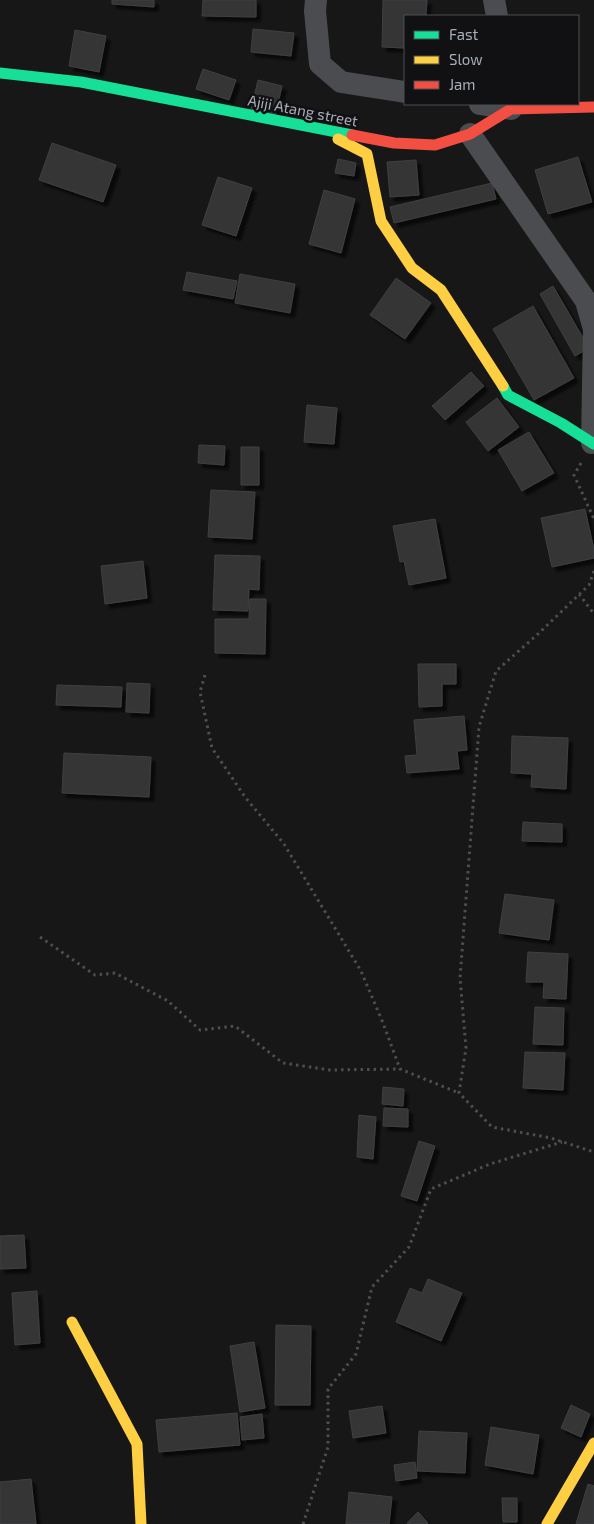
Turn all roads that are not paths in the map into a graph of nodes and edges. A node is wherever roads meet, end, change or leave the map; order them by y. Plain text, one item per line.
1 (316, 0) edge
2 (494, 0) edge
3 (497, 15) edge
4 (0, 73) edge
5 (404, 92) edge
6 (496, 105) edge
7 (511, 106) edge
8 (594, 107) edge
9 (314, 127) junction
10 (470, 134) junction
11 (593, 443) edge
12 (72, 1322) dead end
13 (594, 1444) edge
14 (141, 1524) edge
15 (548, 1524) edge

1 - 5 street
2 - 3 street
4 - 9 street, Ajiji Atang street
6 - 7 street
7 - 8 street, Ajiji Atang street
7 - 10 street, Ajiji Atang street
9 - 10 street, Ajiji Atang street
9 - 11 street
10 - 11 street
12 - 14 street
13 - 15 street

